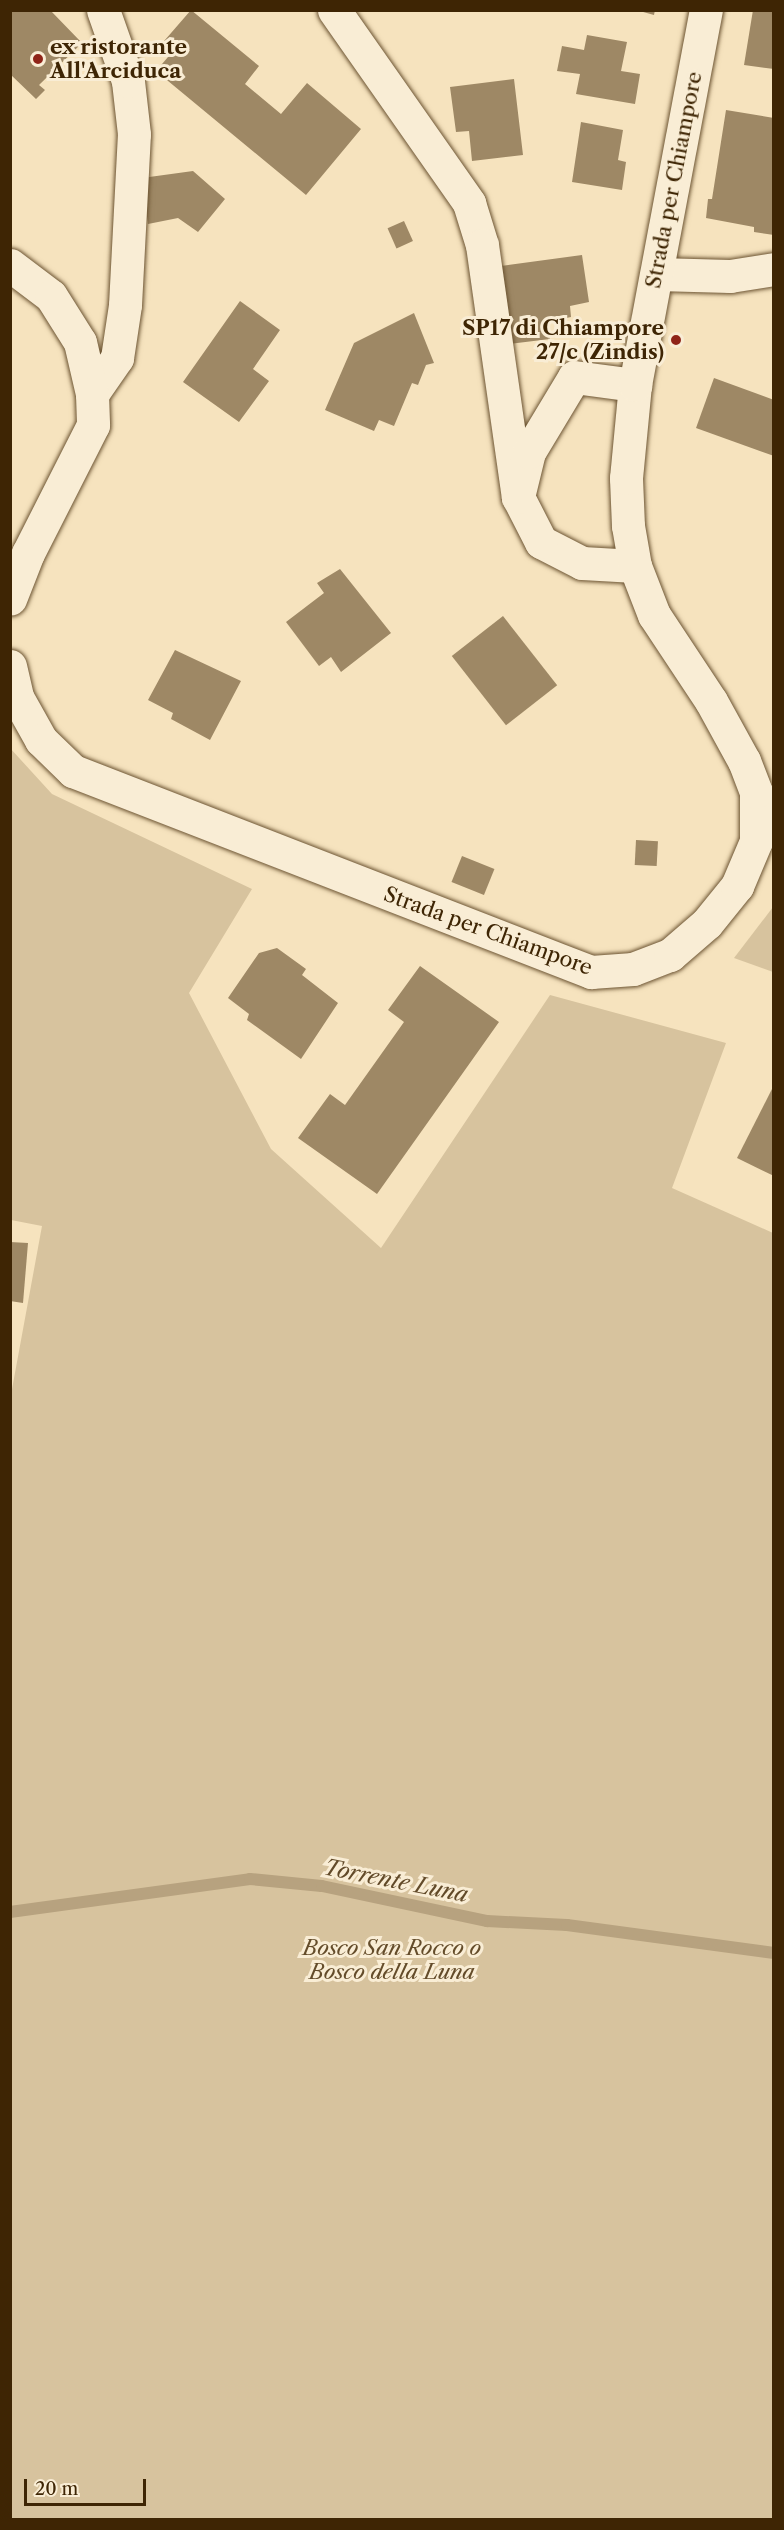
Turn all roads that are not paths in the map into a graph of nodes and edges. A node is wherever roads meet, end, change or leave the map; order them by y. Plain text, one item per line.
1 (103, 10) edge
2 (334, 10) edge
3 (706, 10) edge
4 (10, 265) edge
5 (774, 269) edge
6 (657, 274) junction
7 (730, 276) junction
8 (774, 292) edge
9 (635, 385) junction
10 (92, 394) junction
11 (518, 497) junction
12 (635, 566) junction
13 (10, 598) edge
14 (10, 666) edge

1 - 10 street
2 - 11 street
3 - 6 street, Strada per Chiampore
4 - 10 street
5 - 7 street
6 - 7 street
6 - 9 street, Strada per Chiampore
7 - 8 street
9 - 11 street
9 - 12 street, Strada per Chiampore
10 - 13 street
11 - 12 street
12 - 14 street, Strada per Chiampore

